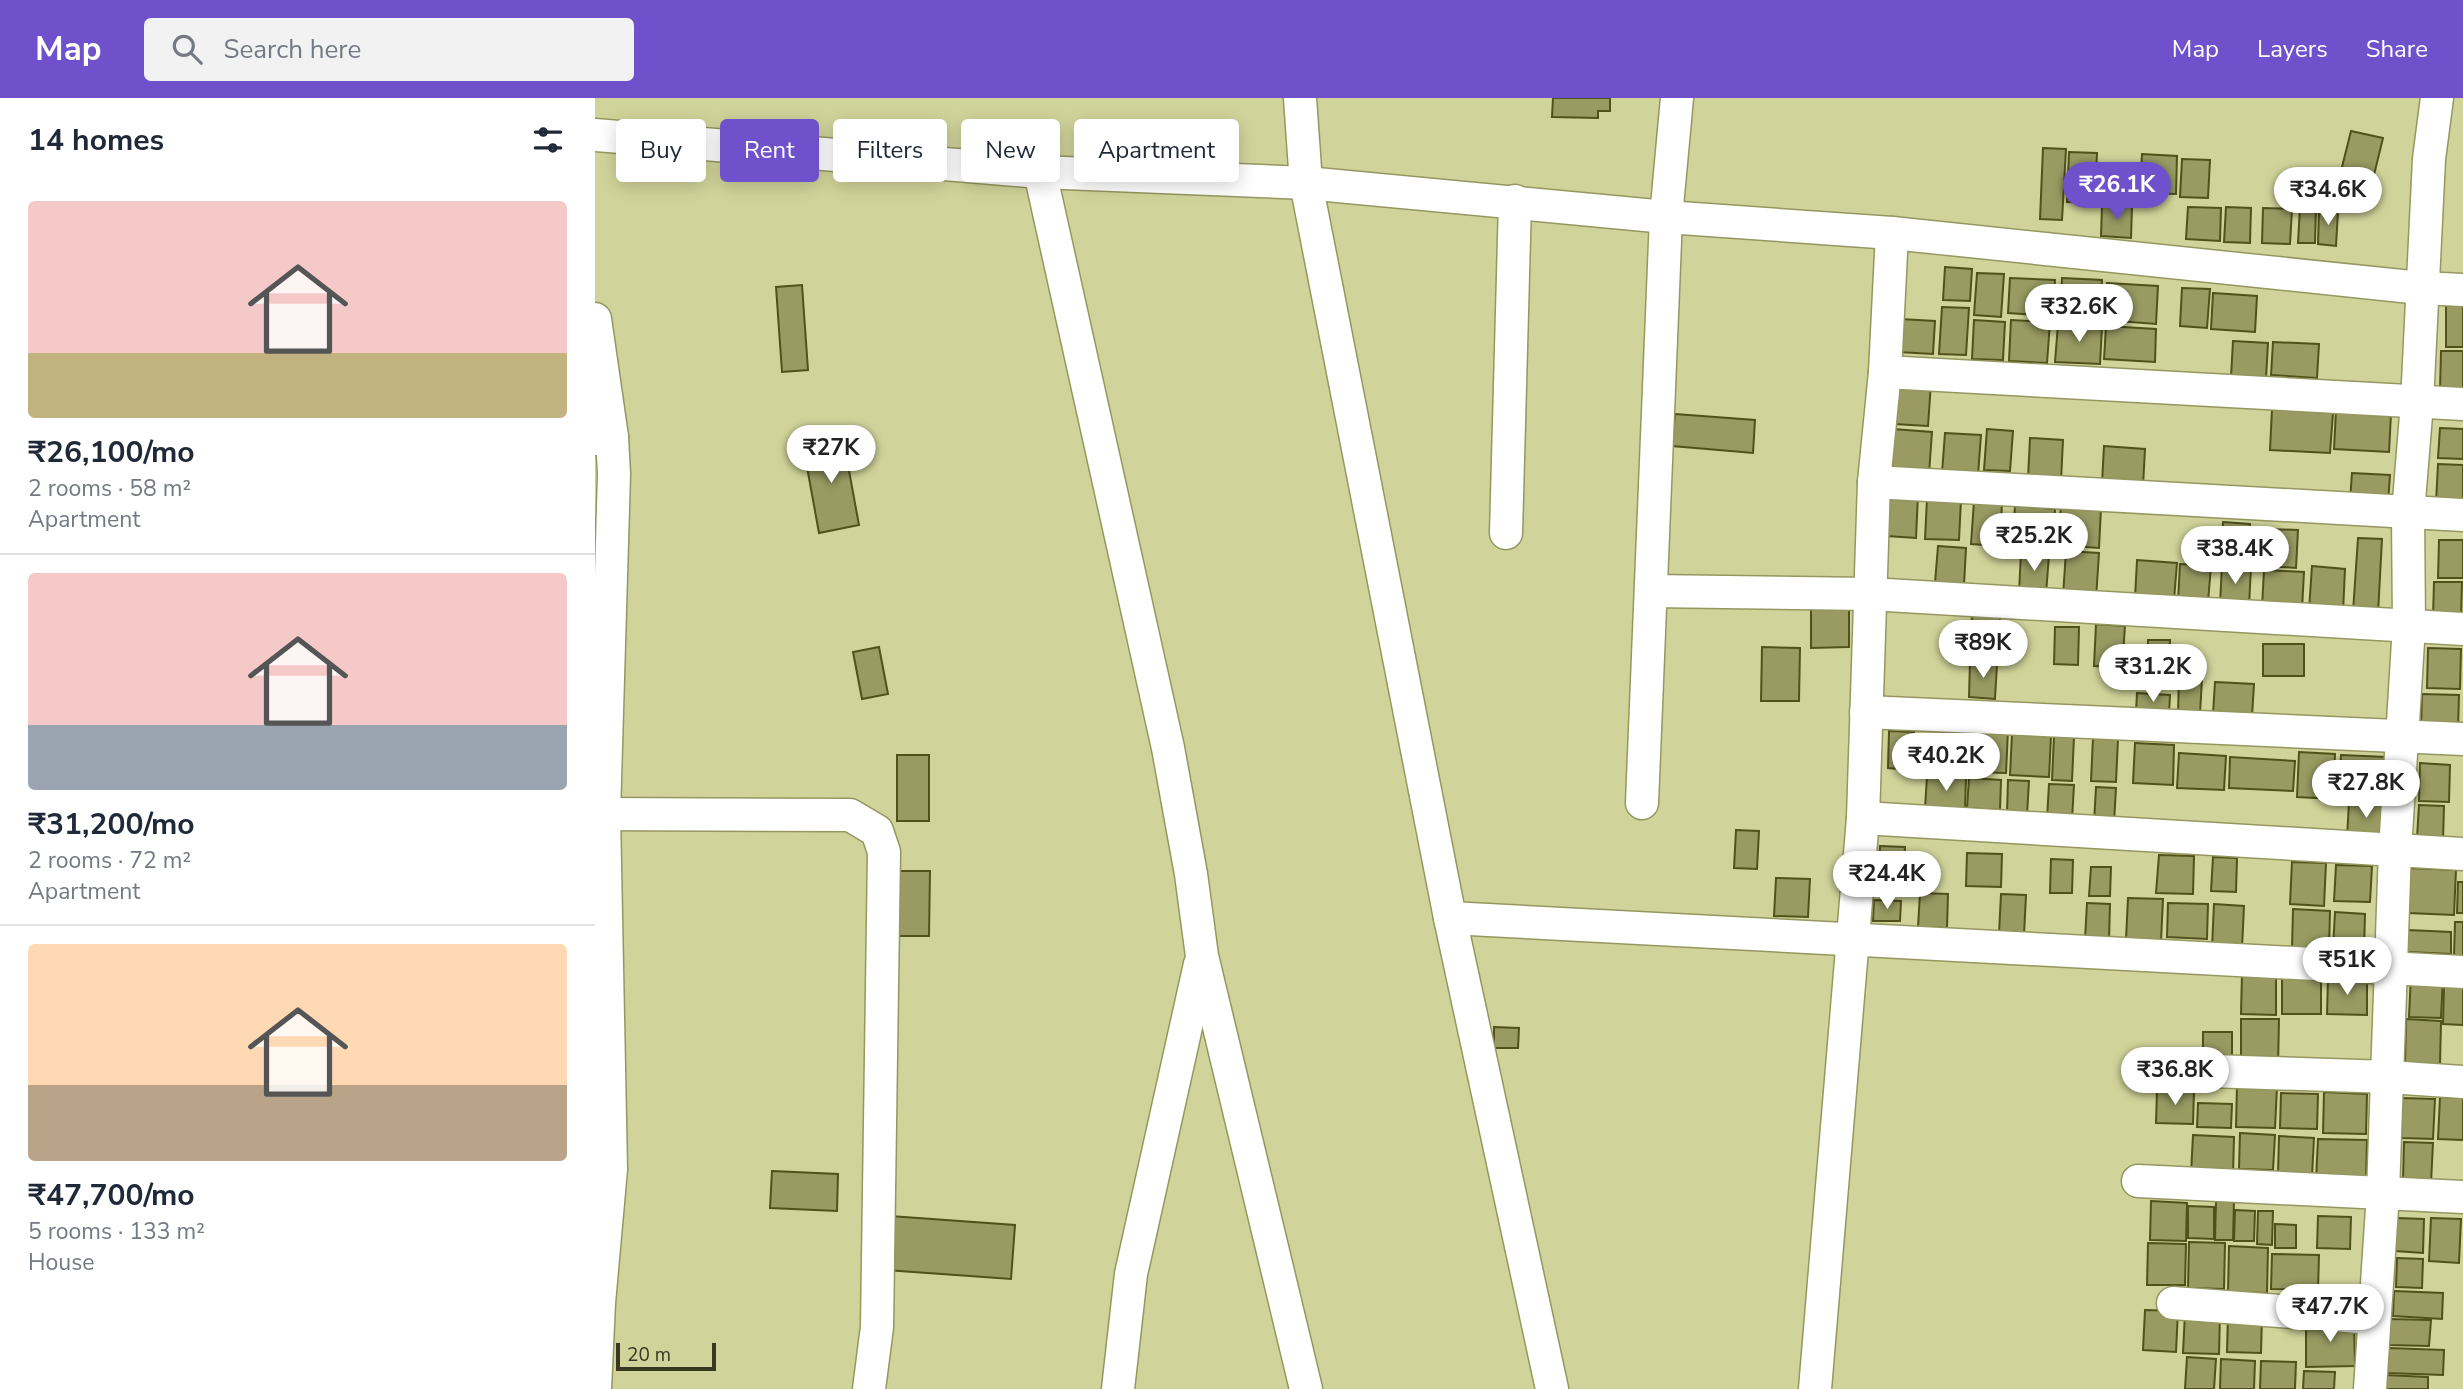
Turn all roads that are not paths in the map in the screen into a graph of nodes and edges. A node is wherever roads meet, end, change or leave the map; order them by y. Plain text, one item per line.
1 (1300, 98) edge
2 (1677, 98) edge
3 (2437, 98) edge
4 (595, 135) edge
5 (961, 165) edge
6 (1060, 173) edge
7 (1042, 182) edge
8 (1306, 183) junction
9 (1515, 201) junction
10 (1666, 217) junction
11 (1892, 233) junction
12 (2421, 288) junction
13 (2463, 290) edge
14 (595, 319) edge
15 (1885, 372) junction
16 (2417, 403) junction
17 (2463, 404) edge
18 (603, 438) edge
19 (1874, 482) junction
20 (2408, 513) junction
21 (2463, 515) edge
22 (1506, 533) dead end
23 (1651, 591) junction
24 (1870, 594) junction
25 (2409, 626) junction
26 (2463, 629) edge
27 (1866, 712) junction
28 (2403, 736) junction
29 (2463, 739) edge
30 (1642, 803) dead end
31 (599, 814) edge
32 (1863, 818) junction
33 (2395, 850) junction
34 (2463, 854) edge
35 (1450, 918) junction
36 (1853, 939) junction
37 (1202, 956) junction
38 (2392, 970) junction
39 (2463, 972) edge
40 (2150, 1069) dead end
41 (2389, 1077) junction
42 (2463, 1082) edge
43 (2138, 1181) dead end
44 (2383, 1193) junction
45 (2463, 1198) edge
46 (2173, 1303) dead end
47 (2374, 1318) junction
48 (595, 1389) edge
49 (869, 1389) edge
50 (1118, 1389) edge
51 (1306, 1389) edge
52 (1552, 1389) edge
53 (1815, 1389) edge
54 (2370, 1389) edge

1 - 8 street
2 - 10 street
3 - 12 street
4 - 5 street
6 - 8 street
7 - 37 street
8 - 9 street
8 - 35 street
9 - 10 street
9 - 22 street
10 - 11 street
10 - 23 street
11 - 12 street
11 - 15 street
12 - 13 street
12 - 16 street
14 - 18 street
15 - 16 street
15 - 19 street
16 - 17 street
16 - 20 street
18 - 31 street
19 - 20 street
19 - 24 street
20 - 21 street
20 - 25 street
23 - 24 street
23 - 30 street
24 - 25 street
24 - 27 street
25 - 26 street
25 - 28 street
27 - 28 street
27 - 32 street
28 - 29 street
28 - 33 street
31 - 48 street
31 - 49 street
32 - 33 street
32 - 36 street
33 - 34 street
33 - 38 street
35 - 36 street
35 - 52 street
36 - 38 street
36 - 53 street
37 - 50 street
37 - 51 street
38 - 39 street
38 - 41 street
40 - 41 street
41 - 42 street
41 - 44 street
43 - 44 street
44 - 45 street
44 - 47 street
46 - 47 street
47 - 54 street

